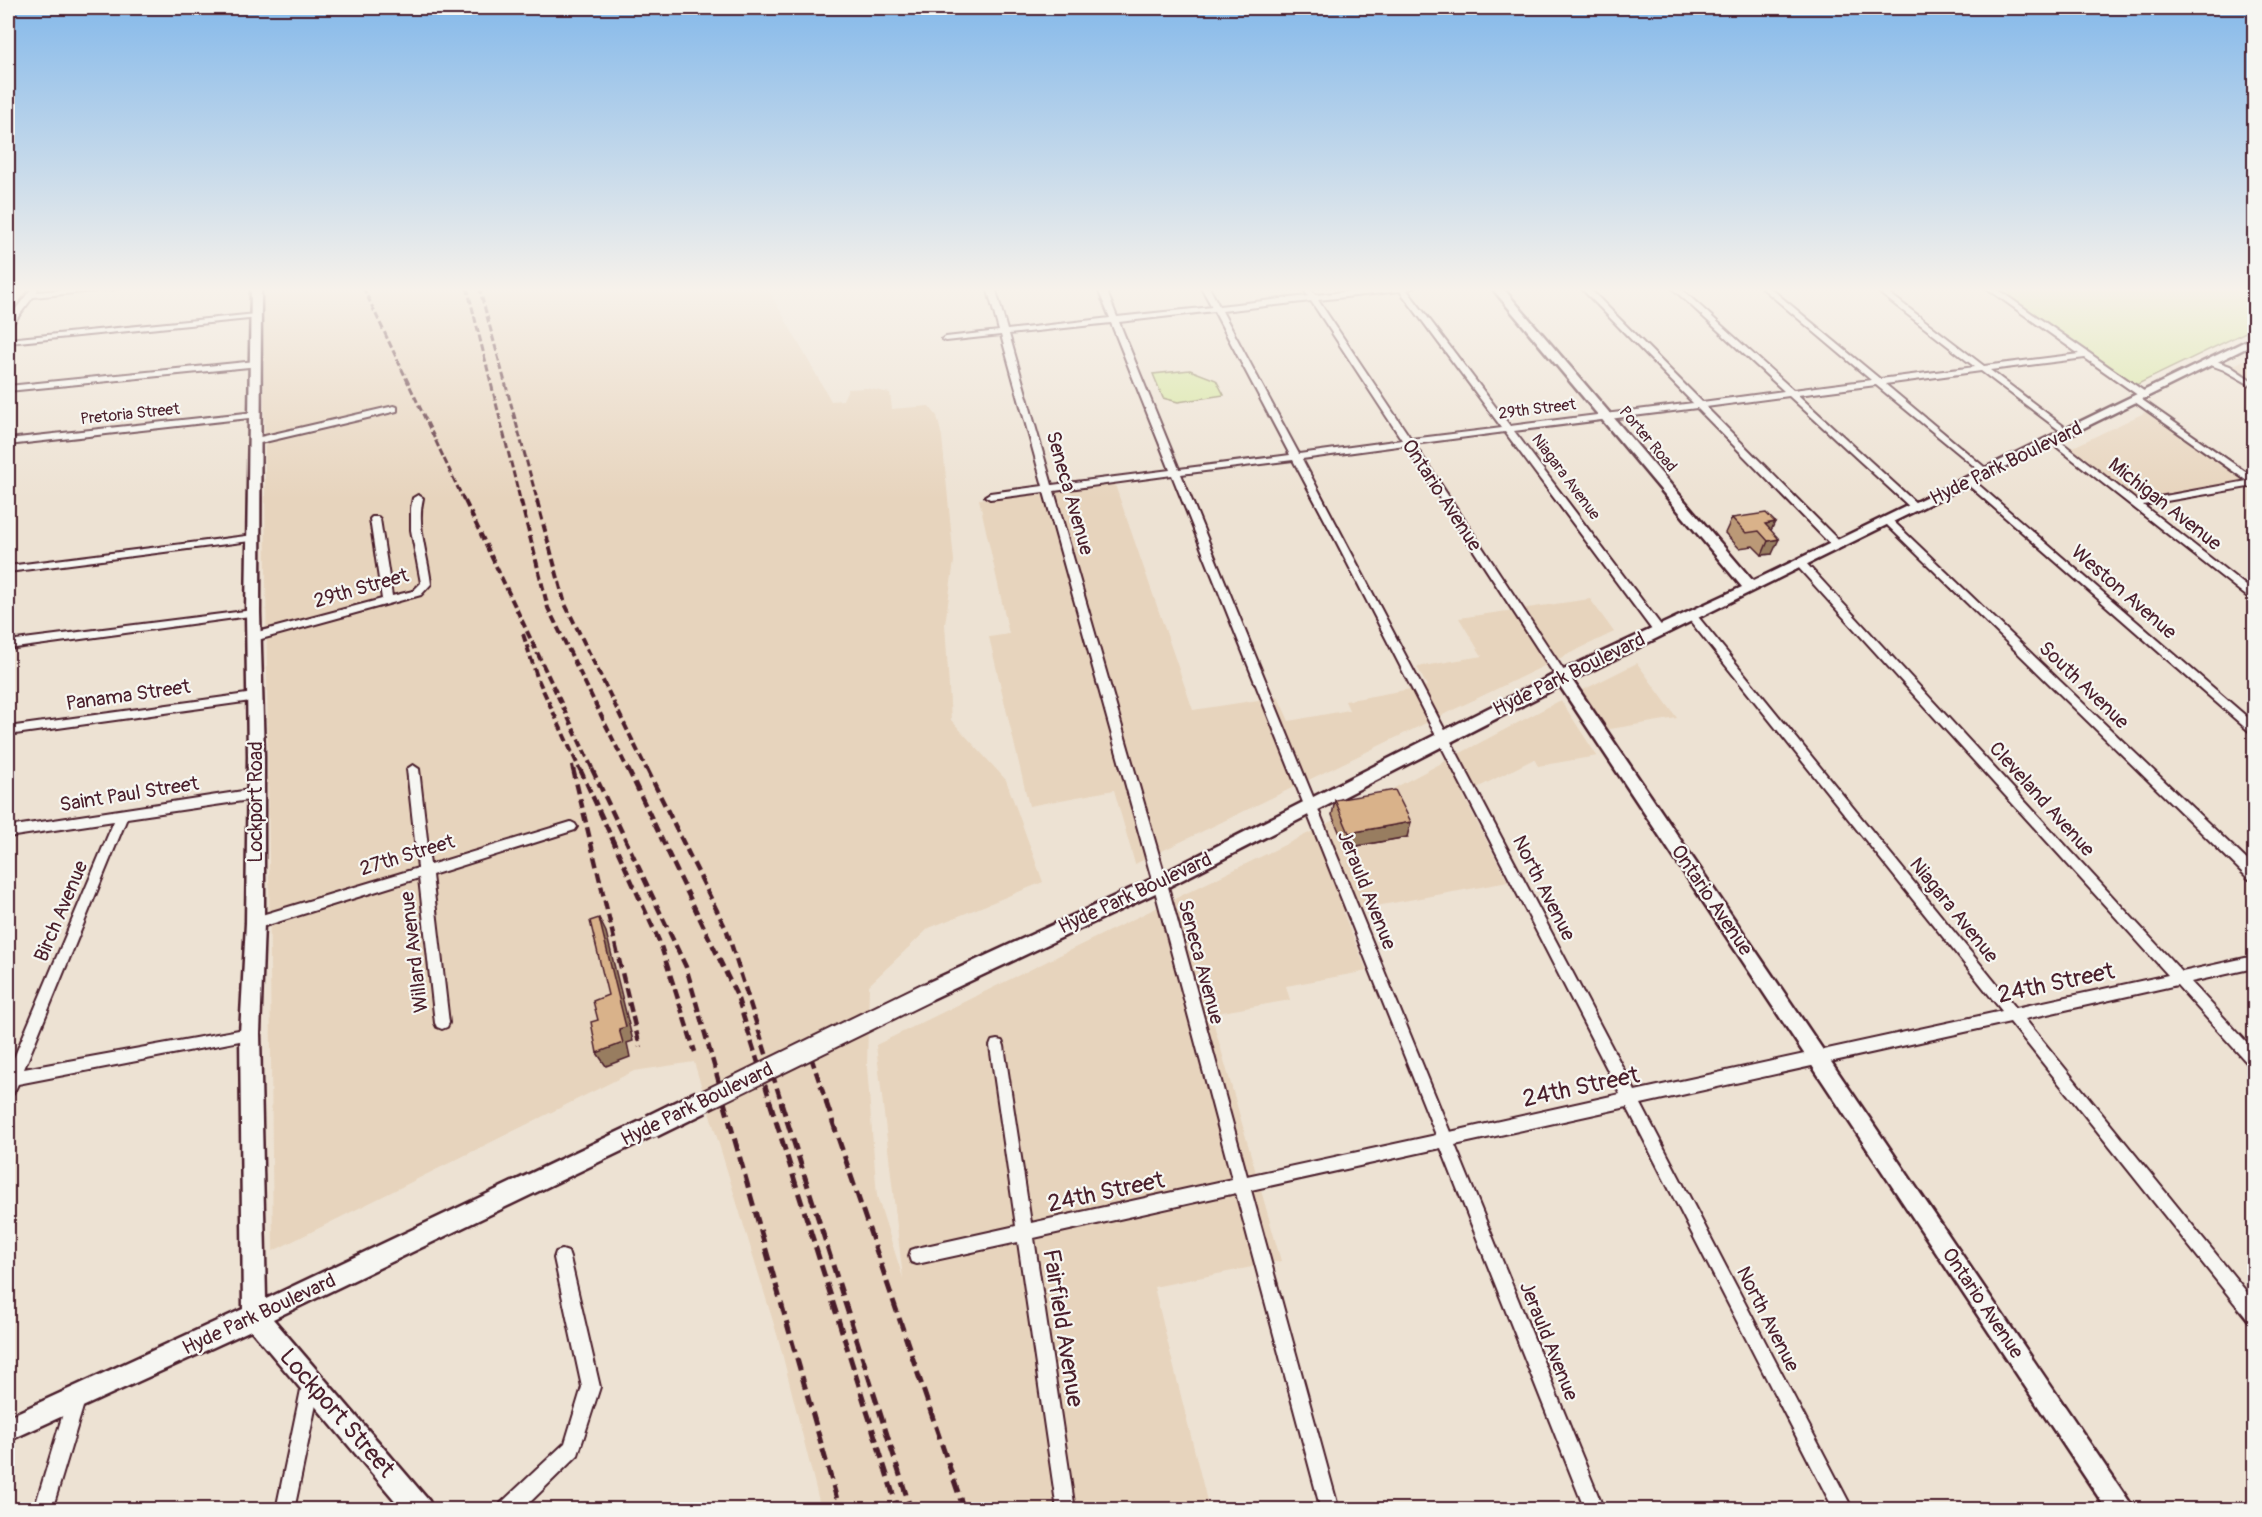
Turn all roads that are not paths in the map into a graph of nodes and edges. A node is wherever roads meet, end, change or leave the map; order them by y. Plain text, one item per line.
1 (256, 358) edge
2 (1011, 358) edge
3 (1130, 358) edge
4 (1242, 358) edge
5 (1352, 358) edge
6 (1455, 358) edge
7 (1557, 358) edge
8 (1654, 358) edge
9 (1752, 358) edge
10 (1849, 358) edge
11 (1968, 358) edge
12 (2066, 358) edge
13 (2091, 358) edge
14 (2219, 358) edge
15 (2211, 362) junction
16 (256, 364) junction
17 (1983, 369) junction
18 (1878, 382) junction
19 (2254, 385) edge
20 (8, 389) edge
21 (1791, 394) junction
22 (2141, 398) junction
23 (1700, 405) junction
24 (394, 409) dead end
25 (255, 415) junction
26 (1608, 417) junction
27 (1507, 429) junction
28 (2067, 433) junction
29 (256, 441) junction
30 (2053, 441) junction
31 (8, 442) edge
32 (1408, 443) junction
33 (1296, 457) junction
34 (1177, 472) junction
35 (1986, 473) junction
36 (1970, 482) junction
37 (2254, 483) edge
38 (1048, 489) junction
39 (990, 496) dead end
40 (418, 498) dead end
41 (2135, 504) junction
42 (1915, 507) junction
43 (375, 519) dead end
44 (1888, 521) junction
45 (254, 538) junction
46 (1838, 546) junction
47 (1801, 564) junction
48 (8, 569) edge
49 (1749, 587) junction
50 (2254, 597) edge
51 (387, 600) junction
52 (253, 613) junction
53 (1691, 615) junction
54 (1659, 631) junction
55 (254, 637) junction
56 (8, 645) edge
57 (1562, 677) junction
58 (254, 697) junction
59 (2254, 729) edge
60 (8, 731) edge
61 (1443, 736) junction
62 (413, 769) dead end
63 (256, 794) junction
64 (1312, 806) junction
65 (123, 814) junction
66 (571, 827) dead end
67 (8, 832) edge
68 (423, 870) junction
69 (2254, 875) edge
70 (1160, 883) junction
71 (255, 923) junction
72 (2254, 962) edge
73 (2180, 979) junction
74 (2014, 1015) junction
75 (442, 1023) dead end
76 (250, 1034) junction
77 (997, 1046) dead end
78 (1818, 1058) junction
79 (2254, 1060) edge
80 (9, 1082) edge
81 (1632, 1099) junction
82 (1447, 1140) junction
83 (1240, 1185) junction
84 (1024, 1233) junction
85 (917, 1256) dead end
86 (562, 1258) dead end
87 (2254, 1314) edge
88 (255, 1316) junction
89 (311, 1385) junction
90 (77, 1397) junction
91 (8, 1429) edge
92 (43, 1509) edge
93 (285, 1509) edge
94 (420, 1509) edge
95 (508, 1509) edge
96 (1066, 1509) edge
97 (1330, 1509) edge
98 (1595, 1509) edge
99 (1844, 1509) edge
100 (2122, 1509) edge

1 - 16 main road, Lockport Road
2 - 38 street, Seneca Avenue
3 - 34 street, Jerauld Avenue
4 - 33 street, North Avenue
5 - 32 street, Ontario Avenue
6 - 27 street, Niagara Avenue
7 - 26 main road, Porter Road
8 - 23 street
9 - 21 street
10 - 18 street
11 - 17 street
12 - 17 street, 29th Street
13 - 22 street
14 - 15 main road, Hyde Park Boulevard
15 - 19 street
15 - 22 main road, Hyde Park Boulevard
16 - 20 street
16 - 25 main road, Lockport Road
17 - 18 street, 29th Street
17 - 28 street
18 - 21 street, 29th Street
18 - 35 street
21 - 23 street, 29th Street
21 - 42 street
22 - 28 main road, Hyde Park Boulevard
22 - 37 street
23 - 26 street, 29th Street
23 - 46 street
24 - 29 street
25 - 29 main road, Lockport Road
25 - 31 street, Pretoria Street
26 - 27 street, 29th Street
26 - 49 main road, Porter Road
27 - 32 street, 29th Street
27 - 54 street, Niagara Avenue
28 - 30 main road, Hyde Park Boulevard
29 - 45 main road, Lockport Road
30 - 35 main road, Hyde Park Boulevard
30 - 41 street, Michigan Avenue
32 - 33 street, 29th Street
32 - 57 street, Ontario Avenue
33 - 34 street, 29th Street
33 - 61 street, North Avenue
34 - 38 street, 29th Street
34 - 64 street, Jerauld Avenue
35 - 36 main road, Hyde Park Boulevard
36 - 42 main road, Hyde Park Boulevard
36 - 59 street, Weston Avenue
37 - 41 street
38 - 39 street, 29th Street
38 - 70 street, Seneca Avenue
40 - 51 street, 29th Street
41 - 50 street, Michigan Avenue
42 - 44 main road, Hyde Park Boulevard
43 - 51 street
44 - 46 main road, Hyde Park Boulevard
44 - 69 street, South Avenue
45 - 48 street
45 - 52 main road, Lockport Road
46 - 47 main road, Hyde Park Boulevard
47 - 49 main road, Hyde Park Boulevard
47 - 73 street, Cleveland Avenue
49 - 53 main road, Hyde Park Boulevard
51 - 55 street, 29th Street
52 - 55 main road, Lockport Road
52 - 56 street
53 - 54 main road, Hyde Park Boulevard
53 - 74 street, Niagara Avenue
54 - 57 main road, Hyde Park Boulevard
55 - 58 main road, Lockport Road
57 - 61 main road, Hyde Park Boulevard
57 - 78 main road, Ontario Avenue
58 - 60 street, Panama Street
58 - 63 main road, Lockport Road
61 - 64 main road, Hyde Park Boulevard
61 - 81 street, North Avenue
62 - 68 street, Willard Avenue
63 - 65 street, Saint Paul Street
63 - 71 main road, Lockport Road
64 - 70 main road, Hyde Park Boulevard
64 - 82 street, Jerauld Avenue
65 - 67 street, Saint Paul Street
65 - 80 street, Birch Avenue
66 - 68 street, 27th Street
68 - 71 street, 27th Street
68 - 75 street, Willard Avenue
70 - 83 street, Seneca Avenue
70 - 88 main road, Hyde Park Boulevard, bridge
71 - 76 main road, Lockport Road
72 - 73 street, 24th Street
73 - 74 street, 24th Street
73 - 79 street, Cleveland Avenue
74 - 78 street, 24th Street
74 - 87 street, Niagara Avenue
76 - 80 street
76 - 88 main road, Lockport Road
77 - 84 street, Fairfield Avenue
78 - 81 street, 24th Street
78 - 100 main road, Ontario Avenue
81 - 82 street, 24th Street
81 - 99 street, North Avenue
82 - 83 street, 24th Street
82 - 98 street, Jerauld Avenue
83 - 84 street, 24th Street
83 - 97 street, Seneca Avenue
84 - 85 street, 24th Street
84 - 96 street, Fairfield Avenue
86 - 95 street
88 - 89 main road, Lockport Street
88 - 90 main road, Hyde Park Boulevard
89 - 93 street
89 - 94 main road, Lockport Street
90 - 91 main road, Hyde Park Boulevard
90 - 92 street

